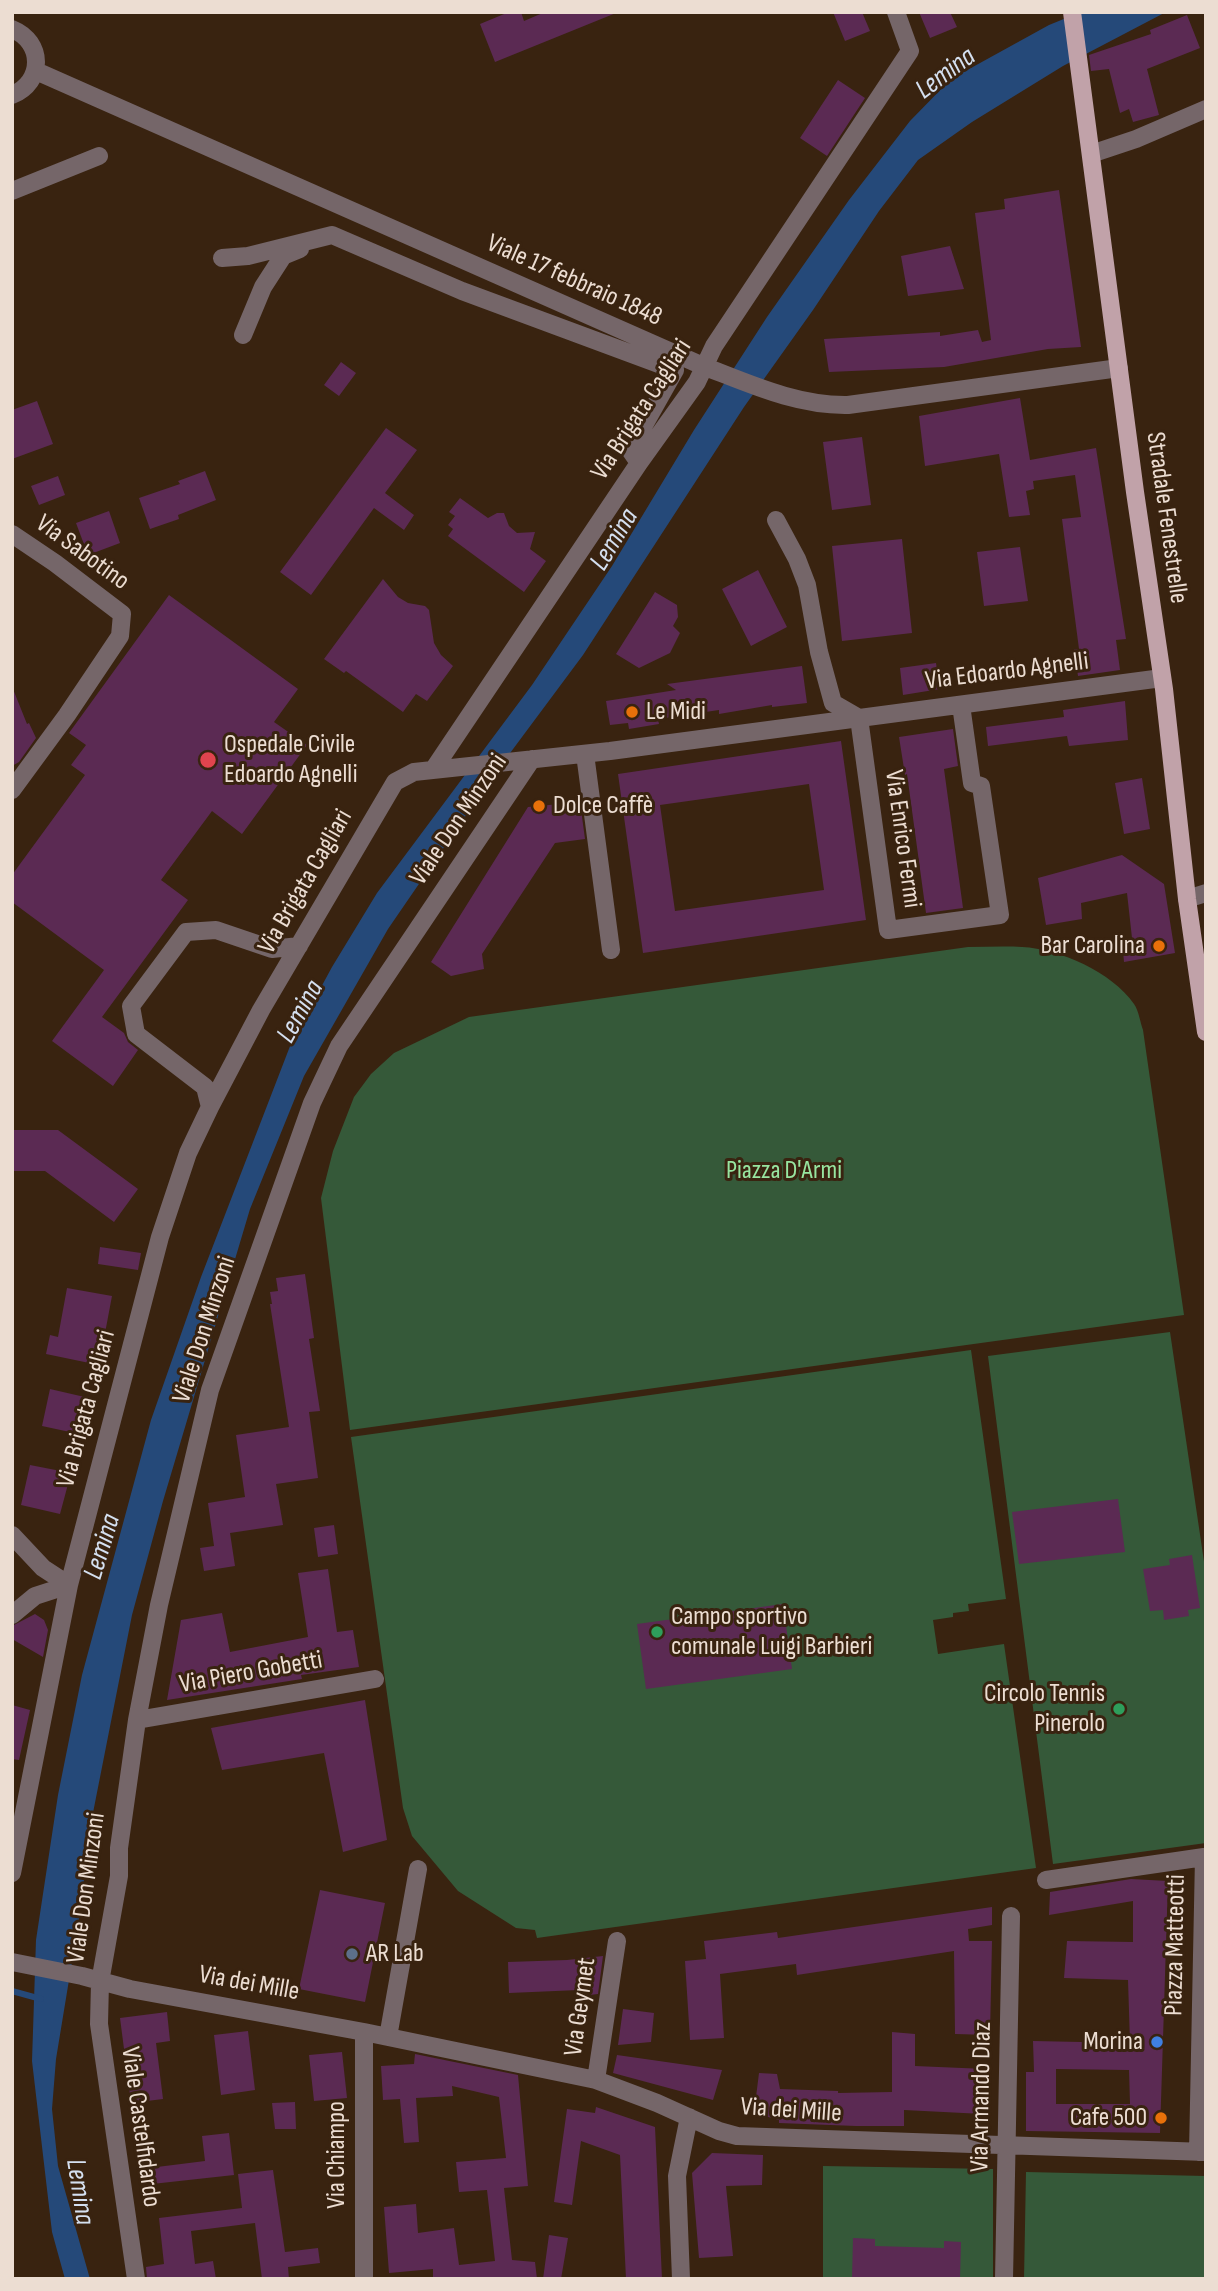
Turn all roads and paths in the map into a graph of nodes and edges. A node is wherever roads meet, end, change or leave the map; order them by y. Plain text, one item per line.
1 (896, 12) edge
2 (1072, 12) edge
3 (12, 29) edge
4 (36, 71) junction
5 (12, 95) edge
6 (1206, 109) edge
7 (1091, 153) junction
8 (99, 156) dead end
9 (12, 191) edge
10 (332, 235) junction
11 (222, 258) dead end
12 (243, 335) dead end
13 (703, 366) junction
14 (1119, 368) junction
15 (639, 463) junction
16 (776, 520) dead end
17 (12, 534) edge
18 (1162, 678) junction
19 (961, 705) junction
20 (859, 718) junction
21 (585, 754) junction
22 (532, 759) junction
23 (433, 770) junction
24 (12, 789) edge
25 (1206, 893) edge
26 (1187, 899) junction
27 (299, 946) junction
28 (611, 950) dead end
29 (1206, 1032) edge
30 (209, 1107) junction
31 (12, 1535) edge
32 (69, 1585) junction
33 (12, 1615) edge
34 (374, 1679) dead end
35 (137, 1720) junction
36 (418, 1869) dead end
37 (12, 1872) edge
38 (1046, 1880) dead end
39 (1011, 1916) dead end
40 (617, 1941) dead end
41 (12, 1962) edge
42 (100, 1982) junction
43 (364, 2032) junction
44 (388, 2036) junction
45 (596, 2080) junction
46 (689, 2117) junction
47 (1007, 2147) junction
48 (1202, 2152) edge
49 (136, 2279) edge
50 (364, 2279) edge
51 (681, 2279) edge
52 (1004, 2279) edge

1 - 13 street, Via Brigata Cagliari
2 - 7 main road, Stradale Fenestrelle
3 - 4 street
4 - 5 street
4 - 13 street, Viale 17 febbraio 1848
6 - 7 street
7 - 14 main road, Stradale Fenestrelle
8 - 9 street
10 - 11 street
10 - 12 street
10 - 15 street
13 - 14 street, Viale 17 febbraio 1848
13 - 15 street, Via Brigata Cagliari
14 - 18 main road, Stradale Fenestrelle
15 - 23 street, Via Brigata Cagliari
16 - 20 street
17 - 24 street, Via Sabotino
18 - 19 street, Via Edoardo Agnelli
18 - 26 main road, Stradale Fenestrelle
19 - 20 street, Via Edoardo Agnelli
19 - 20 street, Via Enrico Fermi
20 - 21 street, Via Edoardo Agnelli
21 - 22 street, Via Edoardo Agnelli
21 - 28 street
22 - 23 street, Via Edoardo Agnelli
22 - 35 street, Viale Don Minzoni
23 - 27 street, Via Brigata Cagliari
25 - 26 street
26 - 29 main road, Stradale Fenestrelle
27 - 30 street, Via Brigata Cagliari
27 - 30 street
30 - 32 street, Via Brigata Cagliari
31 - 32 street
32 - 33 street
32 - 37 street, Via Brigata Cagliari
34 - 35 street, Via Piero Gobetti
35 - 42 street, Viale Don Minzoni
36 - 44 street
38 - 48 street, Piazza Matteotti
39 - 47 street, Via Armando Diaz
40 - 45 street, Via Geymet
41 - 42 street, Via dei Mille
42 - 43 street, Via dei Mille
42 - 49 street, Viale Castelfidardo
43 - 44 street, Via dei Mille
43 - 50 street, Via Chiampo
44 - 45 street, Via dei Mille
45 - 46 street, Via dei Mille
46 - 47 street, Via dei Mille
46 - 51 street
47 - 48 street, Via dei Mille
47 - 52 street, Via Armando Diaz

